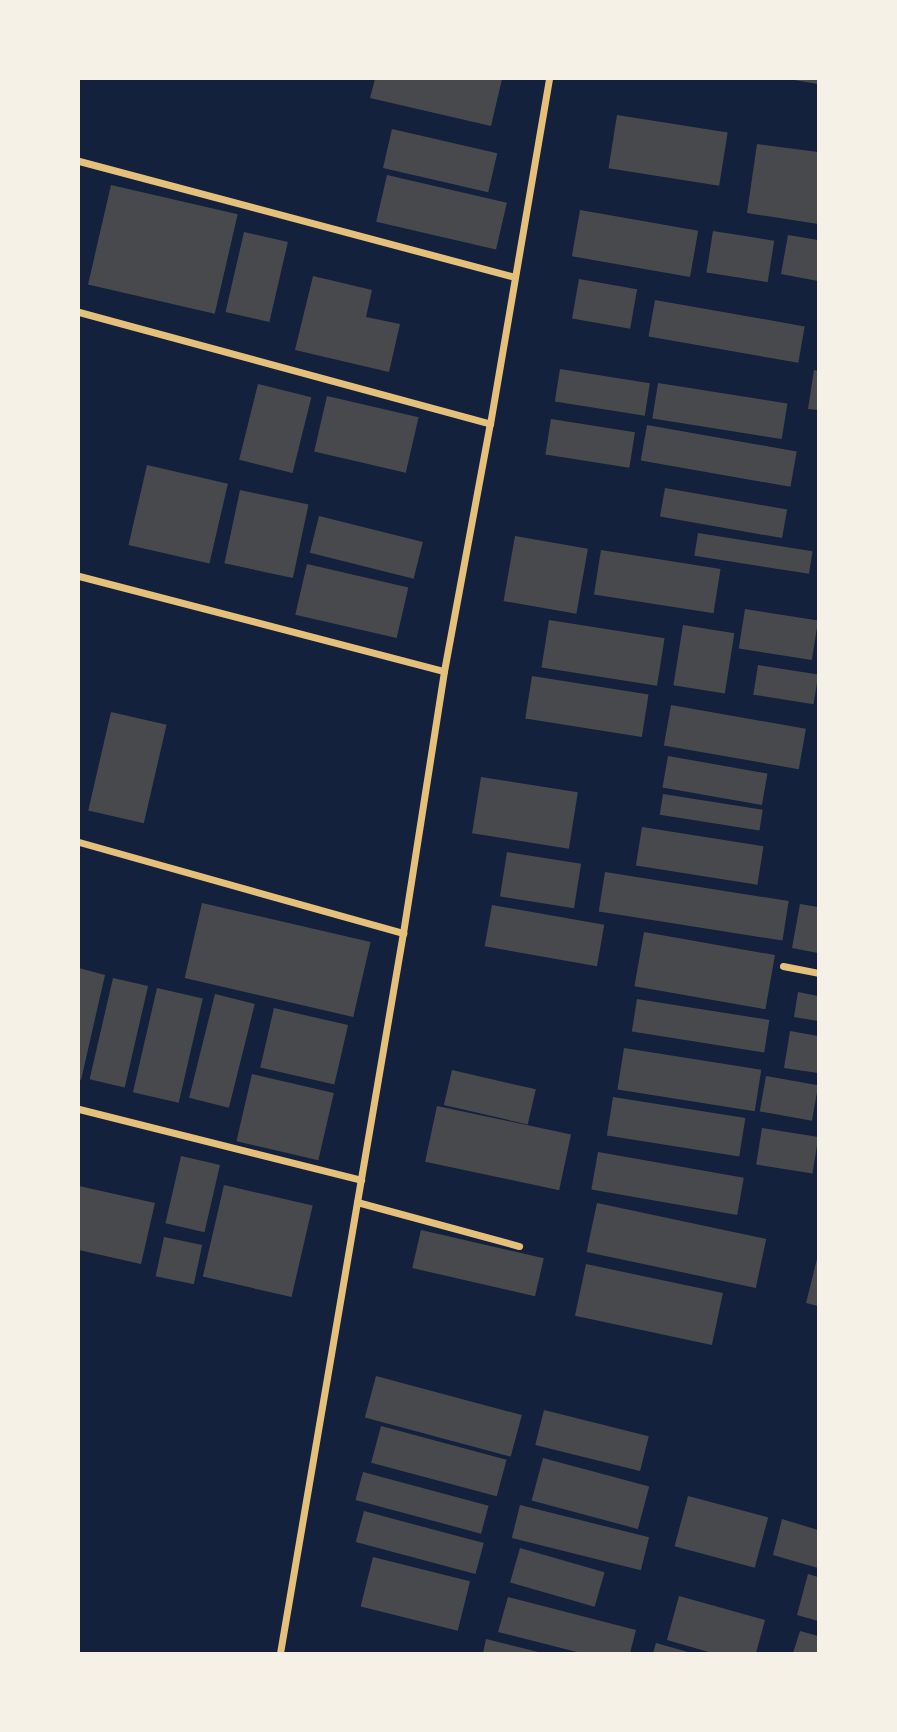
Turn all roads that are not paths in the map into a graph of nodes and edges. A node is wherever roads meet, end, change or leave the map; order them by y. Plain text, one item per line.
1 (549, 79) edge
2 (79, 161) edge
3 (515, 277) junction
4 (79, 313) edge
5 (490, 424) junction
6 (79, 576) edge
7 (444, 671) junction
8 (79, 842) edge
9 (403, 933) junction
10 (783, 966) dead end
11 (818, 972) edge
12 (79, 1109) edge
13 (361, 1180) junction
14 (357, 1202) junction
15 (519, 1246) dead end
16 (280, 1653) edge

1 - 3 street
2 - 3 street
3 - 5 street
4 - 5 street
5 - 7 street
6 - 7 street
7 - 9 street
8 - 9 street
9 - 13 street
10 - 11 street
12 - 13 street
13 - 14 street
14 - 15 street
14 - 16 street

